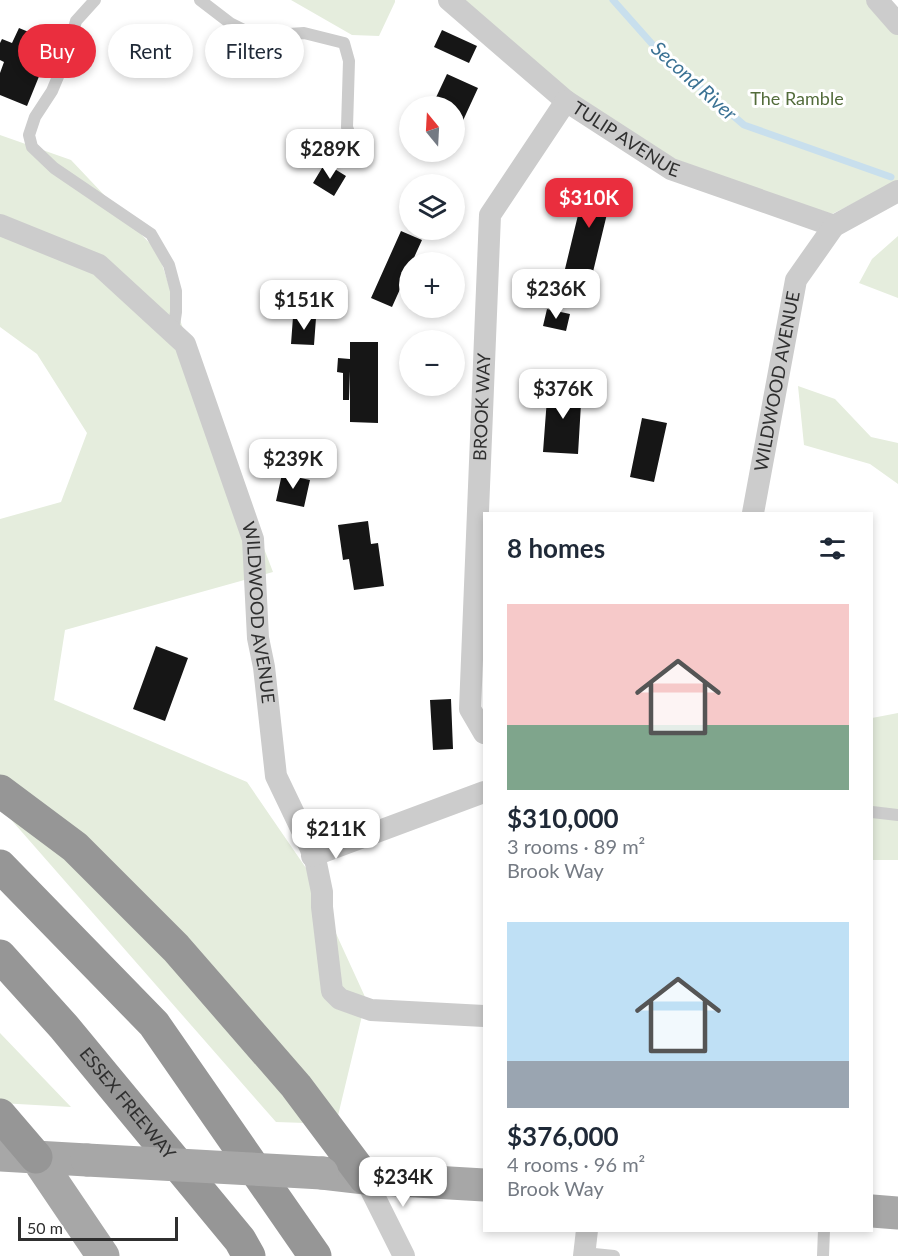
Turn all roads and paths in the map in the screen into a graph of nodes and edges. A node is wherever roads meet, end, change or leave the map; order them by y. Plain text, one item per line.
1 (95, 0) edge
2 (200, 0) edge
3 (449, 0) edge
4 (877, 0) edge
5 (898, 24) edge
6 (566, 101) junction
7 (357, 155) dead end
8 (898, 191) edge
9 (0, 225) edge
10 (834, 226) junction
11 (172, 332) junction
12 (753, 512) edge
13 (483, 731) edge
14 (0, 791) edge
15 (483, 792) edge
16 (873, 812) edge
17 (898, 814) edge
18 (312, 856) junction
19 (0, 866) edge
20 (0, 956) edge
21 (483, 1016) edge
22 (0, 1115) edge
23 (0, 1155) edge
24 (36, 1157) junction
25 (365, 1178) junction
26 (483, 1185) edge
27 (873, 1211) edge
28 (898, 1213) edge
29 (587, 1232) edge
30 (824, 1232) edge
31 (584, 1254) edge
32 (103, 1256) edge
33 (249, 1256) edge
34 (315, 1256) edge
35 (404, 1256) edge
36 (614, 1256) edge
37 (823, 1256) edge

1 - 11 lane
2 - 7 lane
3 - 6 street, TULIP AVENUE
4 - 5 street
6 - 10 street, TULIP AVENUE
6 - 13 street, BROOK WAY
8 - 10 street, WILDWOOD AVENUE
9 - 11 street, WILDWOOD AVENUE
10 - 12 street, WILDWOOD AVENUE
11 - 18 street, WILDWOOD AVENUE
14 - 25 highway
15 - 18 street
16 - 17 lane
18 - 21 street, WILDWOOD AVENUE
19 - 34 highway
20 - 33 highway, ESSEX FREEWAY
22 - 24 highway
23 - 24 main road
24 - 25 main road, bridge
24 - 32 main road
25 - 26 main road
25 - 35 street
27 - 28 main road
29 - 31 street
30 - 37 lane
31 - 36 lane

